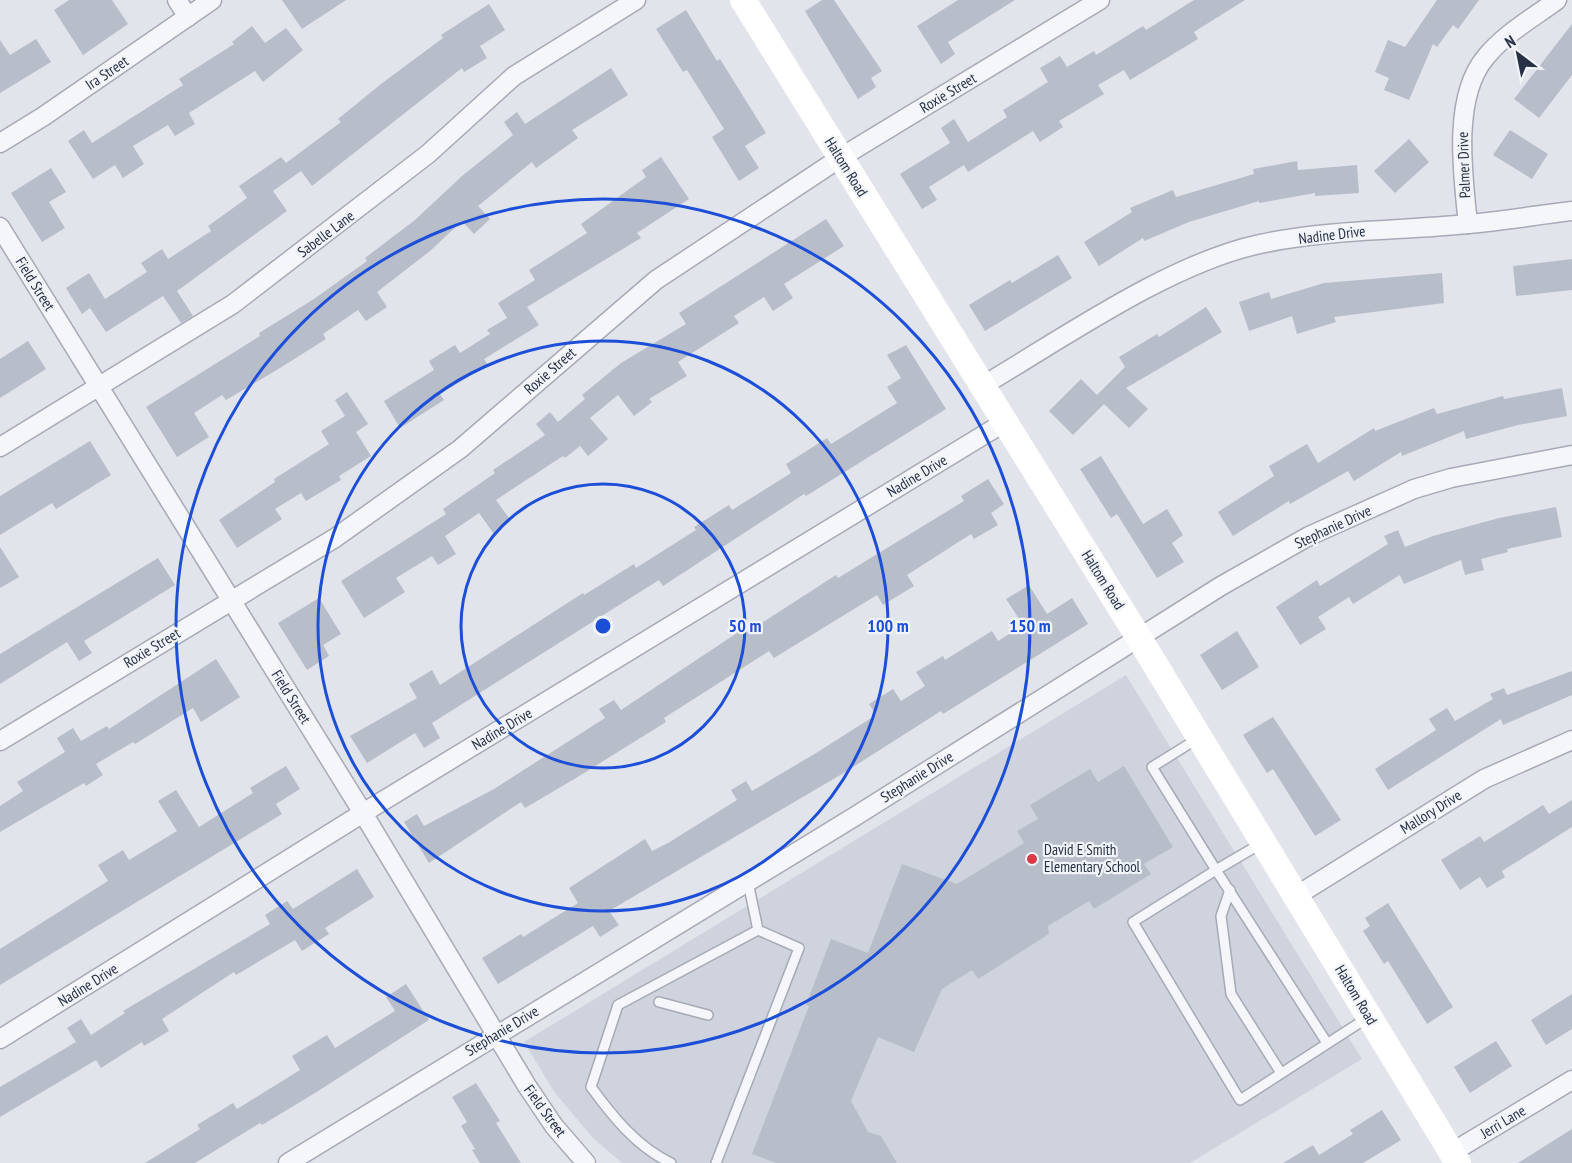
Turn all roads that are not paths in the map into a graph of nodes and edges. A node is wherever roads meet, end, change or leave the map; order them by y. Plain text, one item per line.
1 (177, 0) edge
2 (212, 0) edge
3 (636, 0) edge
4 (743, 0) edge
5 (1100, 0) edge
6 (1557, 0) edge
7 (188, 17) junction
8 (0, 143) edge
9 (840, 158) junction
10 (1572, 211) edge
11 (1468, 224) junction
12 (0, 227) edge
13 (98, 386) junction
14 (982, 386) junction
15 (1005, 422) junction
16 (0, 447) edge
17 (1572, 455) edge
18 (231, 600) junction
19 (1138, 638) junction
20 (1199, 737) junction
21 (1572, 740) edge
22 (0, 741) edge
23 (363, 813) junction
24 (1263, 842) junction
25 (1216, 870) junction
26 (748, 882) junction
27 (1230, 890) junction
28 (1296, 896) junction
29 (759, 930) junction
30 (658, 1002) dead end
31 (708, 1015) dead end
32 (1369, 1017) junction
33 (496, 1035) junction
34 (0, 1039) edge
35 (1327, 1043) junction
36 (1281, 1073) junction
37 (1572, 1080) edge
38 (1448, 1160) edge
39 (288, 1163) edge
40 (586, 1163) edge
41 (671, 1163) edge
42 (716, 1163) edge

1 - 7 street
2 - 7 street, Ira Street
3 - 13 street, Sabelle Lane
4 - 9 main road, Haltom Road
5 - 9 street, Roxie Street
6 - 11 street, Palmer Drive
7 - 8 street, Ira Street
9 - 14 main road, Haltom Road
9 - 18 street, Roxie Street
10 - 11 street, Nadine Drive
11 - 14 street, Nadine Drive
12 - 13 street, Field Street
13 - 16 street, Sabelle Lane
13 - 18 street, Field Street
14 - 15 main road, Haltom Road
15 - 19 main road, Haltom Road
15 - 23 street, Nadine Drive
17 - 19 street, Stephanie Drive
18 - 22 street, Roxie Street
18 - 23 street, Field Street
19 - 20 main road, Haltom Road
19 - 26 street, Stephanie Drive
20 - 24 main road, Haltom Road
20 - 25 lane
21 - 28 street, Mallory Drive
23 - 33 street, Field Street
23 - 34 street, Nadine Drive
24 - 25 lane
24 - 28 main road, Haltom Road
25 - 27 lane
25 - 36 lane
26 - 29 lane
26 - 33 street, Stephanie Drive
27 - 35 lane
27 - 36 lane
28 - 32 main road, Haltom Road
29 - 41 lane
29 - 42 lane
30 - 31 lane
32 - 35 lane
32 - 38 main road, Haltom Road
33 - 39 street, Stephanie Drive
33 - 40 street, Field Street
35 - 36 lane
37 - 38 street, Jerri Lane

